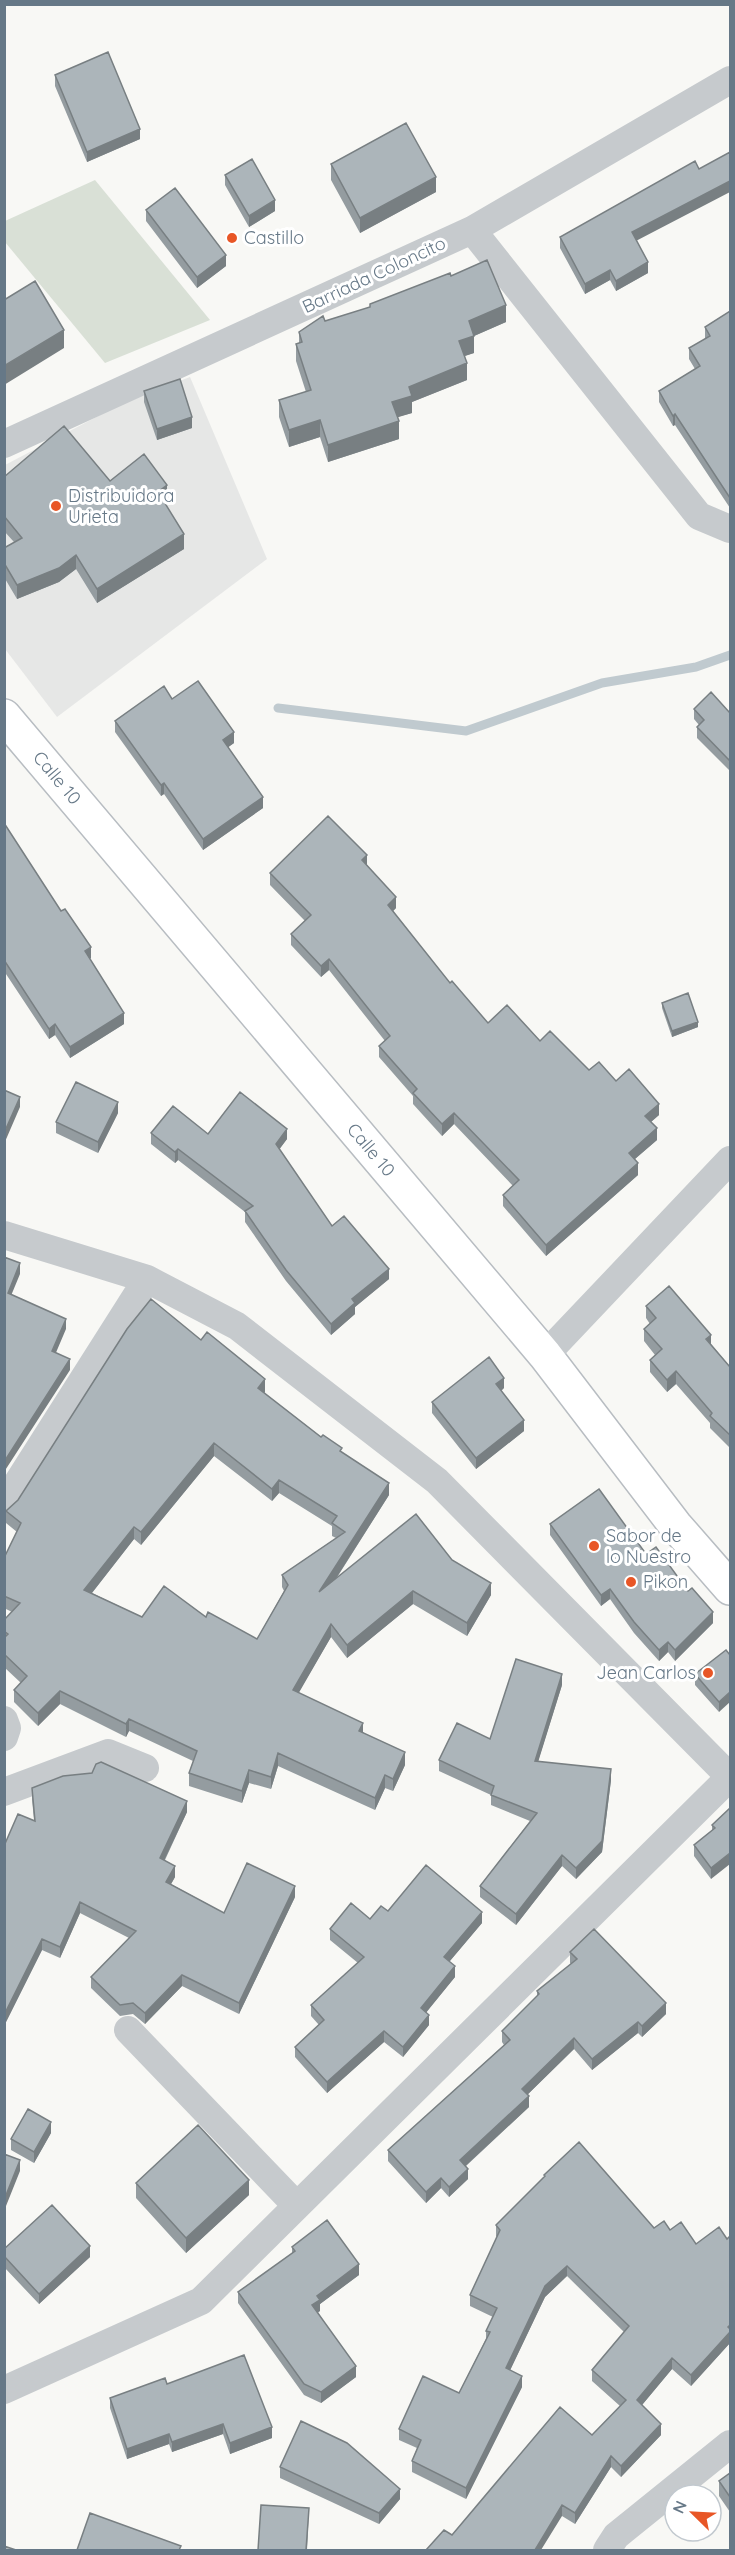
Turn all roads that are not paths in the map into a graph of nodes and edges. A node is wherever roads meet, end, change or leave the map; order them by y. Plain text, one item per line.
1 (730, 80) edge
2 (472, 230) junction
3 (4, 444) edge
4 (730, 530) edge
5 (4, 716) edge
6 (730, 1160) edge
7 (4, 1235) edge
8 (147, 1279) junction
9 (545, 1355) junction
10 (4, 1504) edge
11 (730, 1588) edge
12 (4, 1720) edge
13 (4, 1737) edge
14 (145, 1768) dead end
15 (730, 1777) edge
16 (4, 1792) edge
17 (128, 2030) dead end
18 (297, 2206) junction
19 (8, 2385) edge
20 (730, 2444) edge
21 (608, 2550) edge

1 - 2 street, Barriada Coloncito
2 - 3 street, Barriada Coloncito
2 - 4 street
5 - 9 main road, Calle 10
6 - 9 street
7 - 8 street
8 - 10 street
8 - 15 street
9 - 11 main road, Calle 10
12 - 13 street
14 - 16 street
15 - 18 street
17 - 18 street
18 - 19 street
20 - 21 street

